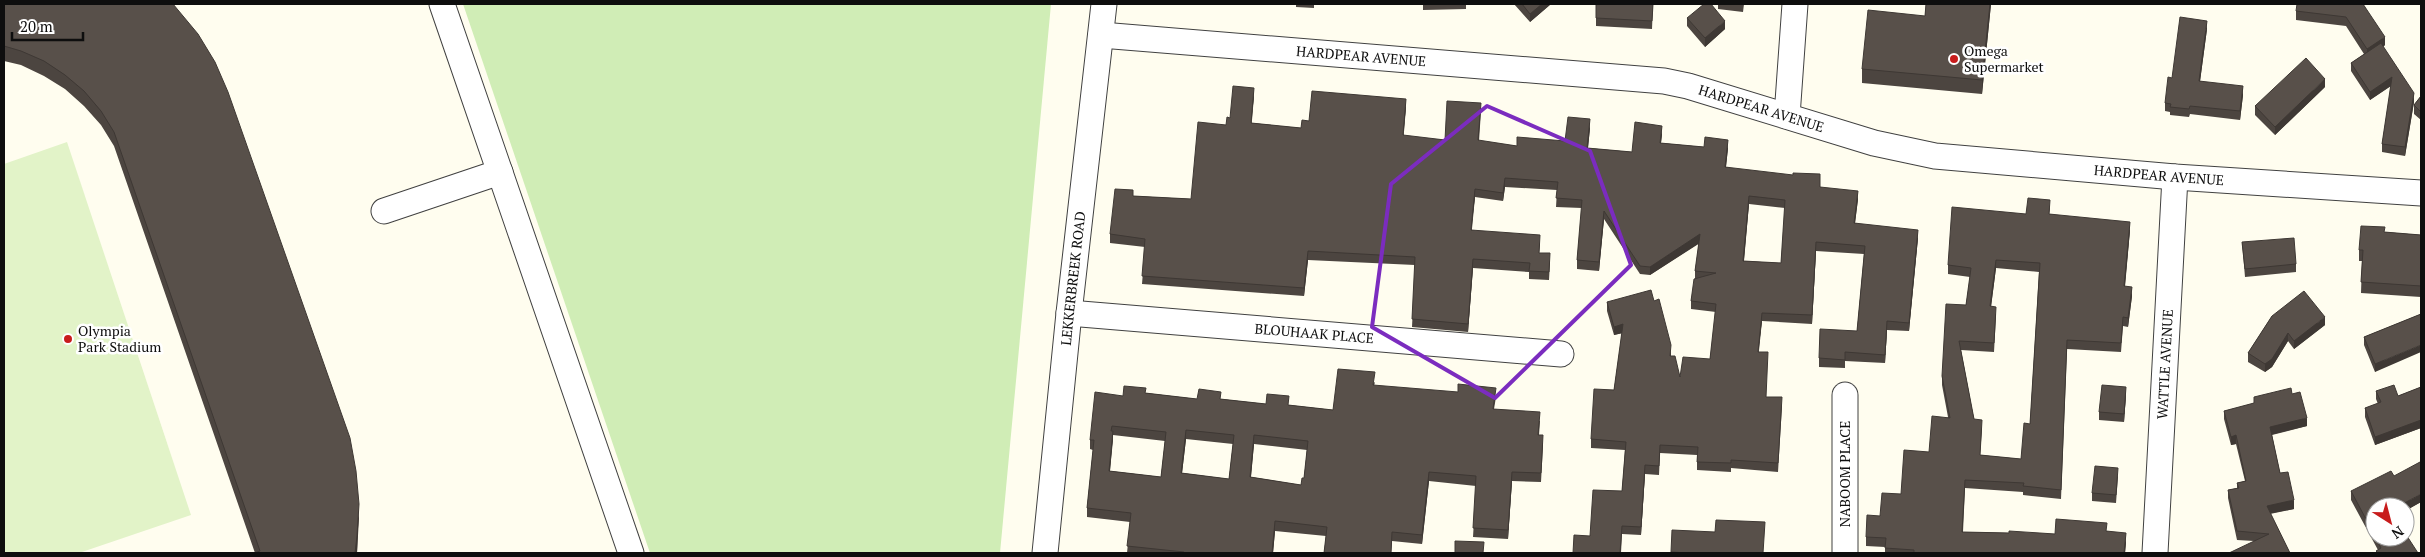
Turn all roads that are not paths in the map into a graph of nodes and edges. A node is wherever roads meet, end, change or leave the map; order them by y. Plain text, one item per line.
1 (442, 4) edge
2 (1104, 4) edge
3 (1795, 4) edge
4 (1101, 35) junction
5 (1786, 116) junction
6 (500, 172) junction
7 (2175, 177) junction
8 (2421, 193) edge
9 (384, 211) dead end
10 (1068, 313) junction
11 (1561, 354) dead end
12 (1845, 395) dead end
13 (631, 553) edge
14 (1045, 553) edge
15 (1845, 553) edge
16 (2155, 553) edge

1 - 6 street
2 - 4 street, LEKKERBREEK ROAD
3 - 5 street
4 - 5 street, HARDPEAR AVENUE
4 - 10 street, LEKKERBREEK ROAD
5 - 7 street, HARDPEAR AVENUE
6 - 9 street
6 - 13 street
7 - 8 street, HARDPEAR AVENUE
7 - 16 street, WATTLE AVENUE
10 - 11 street, BLOUHAAK PLACE
10 - 14 street, LEKKERBREEK ROAD
12 - 15 street, NABOOM PLACE

